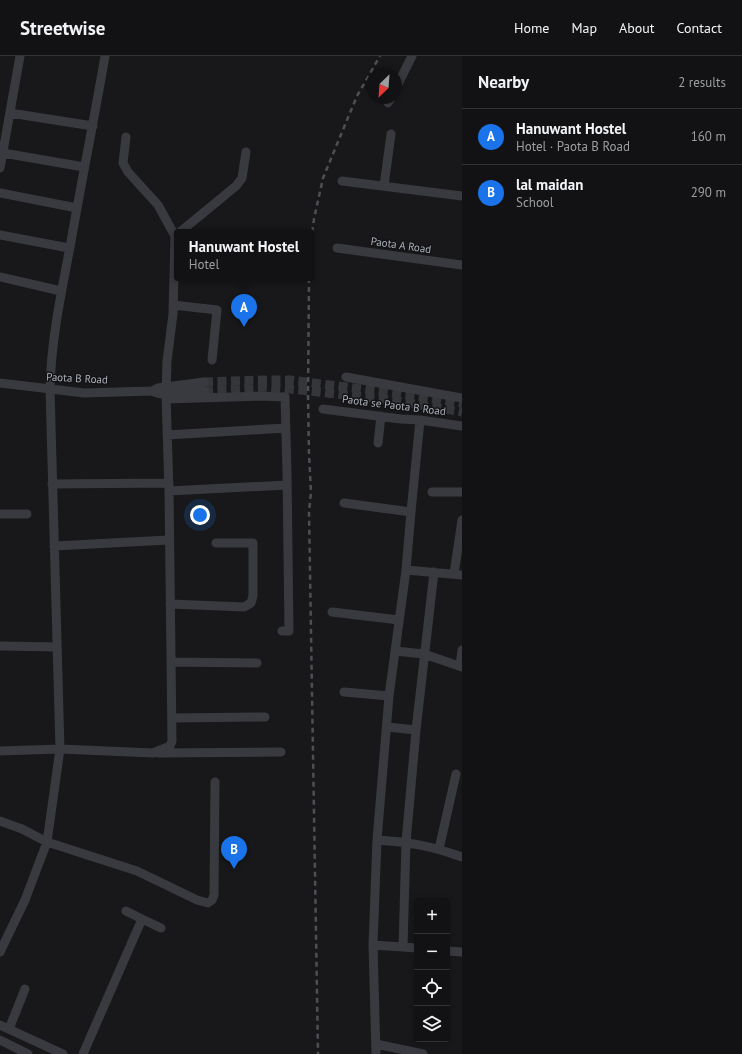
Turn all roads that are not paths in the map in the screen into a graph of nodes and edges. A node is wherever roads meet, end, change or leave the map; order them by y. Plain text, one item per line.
1 (20, 56) edge
2 (105, 56) edge
3 (412, 56) edge
4 (402, 76) edge
5 (10, 113) junction
6 (93, 126) junction
7 (391, 134) dead end
8 (126, 137) dead end
9 (246, 152) dead end
10 (3, 153) junction
11 (84, 167) junction
12 (0, 168) edge
13 (342, 181) dead end
14 (384, 186) junction
15 (0, 193) edge
16 (462, 196) edge
17 (77, 208) junction
18 (174, 229) edge
19 (183, 229) edge
20 (0, 235) edge
21 (70, 248) junction
22 (337, 248) dead end
23 (462, 265) edge
24 (0, 277) edge
25 (174, 281) edge
26 (61, 291) junction
27 (173, 305) junction
28 (212, 360) dead end
29 (346, 377) dead end
30 (0, 383) edge
31 (204, 387) tunnel mouth
32 (50, 389) junction
33 (166, 393) junction
34 (462, 398) edge
35 (323, 409) dead end
36 (381, 416) junction
37 (420, 420) junction
38 (462, 426) edge
39 (286, 428) junction
40 (167, 435) junction
41 (378, 443) dead end
42 (52, 484) junction
43 (287, 485) junction
44 (169, 487) junction
45 (432, 492) dead end
46 (462, 492) edge
47 (344, 503) dead end
48 (411, 512) junction
49 (0, 514) edge
50 (27, 514) dead end
51 (462, 520) edge
52 (169, 540) junction
53 (216, 543) dead end
54 (54, 546) junction
55 (406, 570) junction
56 (434, 572) junction
57 (458, 575) edge
58 (170, 604) junction
59 (332, 612) dead end
60 (399, 620) junction
61 (282, 631) dead end
62 (0, 646) edge
63 (57, 646) junction
64 (462, 650) edge
65 (395, 651) junction
66 (424, 654) junction
67 (171, 662) junction
68 (257, 663) dead end
69 (461, 667) edge
70 (344, 692) dead end
71 (389, 696) junction
72 (265, 717) dead end
73 (173, 718) junction
74 (387, 727) junction
75 (416, 730) junction
76 (60, 750) junction
77 (0, 751) edge
78 (281, 752) dead end
79 (154, 753) junction
80 (456, 774) dead end
81 (215, 782) dead end
82 (0, 821) edge
83 (377, 840) junction
84 (47, 842) junction
85 (406, 842) junction
86 (439, 849) junction
87 (462, 857) edge
88 (126, 912) dead end
89 (142, 919) junction
90 (161, 928) dead end
91 (373, 945) junction
92 (403, 947) junction
93 (414, 948) edge
94 (450, 951) edge
95 (0, 952) edge
96 (462, 952) edge
97 (25, 989) dead end
98 (4, 1027) edge
99 (0, 1040) edge
100 (376, 1044) junction
101 (24, 1053) edge
102 (63, 1054) edge
103 (83, 1054) edge
104 (376, 1054) edge
105 (423, 1054) edge

1 - 5 street
2 - 6 street
3 - 4 street
5 - 6 street
5 - 10 street
6 - 11 street
7 - 14 street
8 - 18 street
9 - 19 street
10 - 11 street
10 - 12 street
11 - 17 street
13 - 14 street
14 - 16 street
15 - 17 street
17 - 21 street
20 - 21 street
21 - 26 street
22 - 23 street, Paota A Road
24 - 26 street
25 - 27 street
26 - 32 street
27 - 28 street
27 - 33 street
29 - 34 street
30 - 32 street, Paota B Road
31 - 33 street, Paota B Road
32 - 33 street, Paota B Road
32 - 42 street
33 - 39 street
33 - 40 street
35 - 36 street, Paota se Paota B Road
36 - 37 street, Paota se Paota B Road
36 - 41 street
37 - 38 street, Paota se Paota B Road
37 - 48 street
39 - 40 street
39 - 43 street
40 - 44 street
42 - 44 street
42 - 54 street
43 - 44 street
43 - 61 street
44 - 52 street
45 - 46 street
47 - 48 street
48 - 55 street
49 - 50 street
51 - 57 street
52 - 54 street
52 - 58 street
53 - 58 street
54 - 63 street
55 - 56 street
55 - 60 street
56 - 57 street
56 - 66 street
58 - 67 street
59 - 60 street
60 - 65 street
62 - 63 street
63 - 76 street
64 - 69 street
65 - 66 street
65 - 71 street
66 - 69 street
66 - 75 street
67 - 68 street
67 - 73 street
70 - 71 street
71 - 74 street
72 - 73 street
73 - 79 street
74 - 75 street
74 - 83 street
75 - 85 street
76 - 77 street
76 - 79 street
76 - 84 street
78 - 79 street
80 - 86 street
81 - 84 street
82 - 84 street
83 - 85 street
83 - 91 street
84 - 95 street
85 - 86 street
85 - 92 street
86 - 87 street
88 - 89 street
89 - 90 street
89 - 103 street
91 - 92 street
91 - 100 street
92 - 93 street
94 - 96 street
97 - 98 street
98 - 102 street
99 - 101 street
100 - 104 street
100 - 105 street

